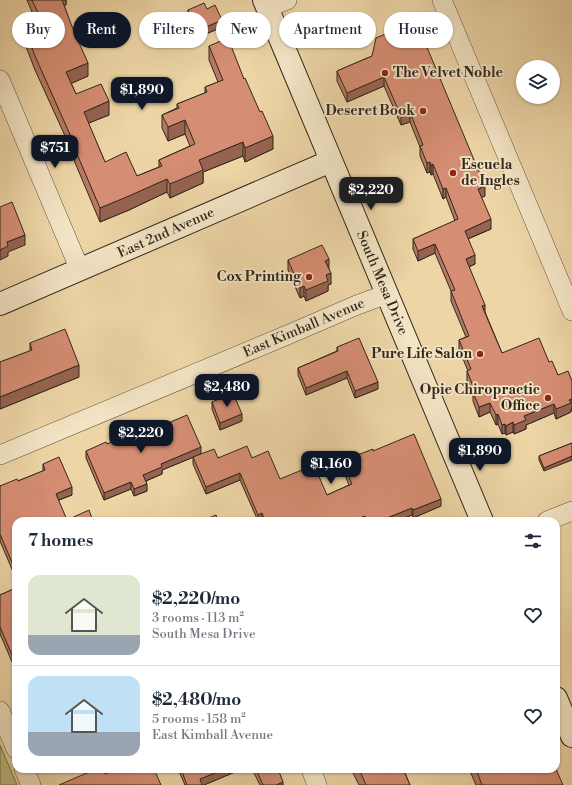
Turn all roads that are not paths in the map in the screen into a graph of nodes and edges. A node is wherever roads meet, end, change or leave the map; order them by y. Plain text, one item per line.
1 (287, 0) edge
2 (442, 0) edge
3 (266, 4) edge
4 (0, 80) edge
5 (331, 161) junction
6 (80, 270) junction
7 (387, 294) junction
8 (0, 304) edge
9 (572, 311) edge
10 (0, 455) edge
11 (572, 511) edge
12 (480, 517) edge
13 (557, 517) edge
14 (560, 708) edge
15 (0, 711) edge
16 (572, 736) edge
17 (12, 739) edge
18 (26, 773) edge
19 (312, 773) edge
20 (31, 785) edge
21 (317, 785) edge

1 - 3 street
2 - 9 street
3 - 5 main road, South Mesa Drive
4 - 6 street
5 - 6 main road, East 2nd Avenue
5 - 7 main road, South Mesa Drive
6 - 8 main road, East 2nd Avenue
7 - 10 street, East Kimball Avenue
7 - 12 main road, South Mesa Drive
11 - 13 street
14 - 16 main road
15 - 17 street
18 - 20 street
19 - 21 street

